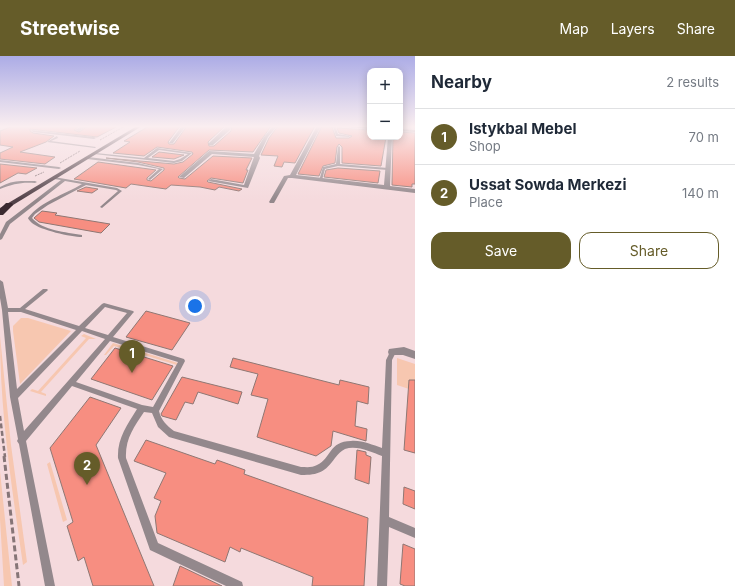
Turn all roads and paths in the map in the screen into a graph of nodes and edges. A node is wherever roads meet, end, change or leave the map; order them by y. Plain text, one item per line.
1 (81, 151) edge
2 (95, 151) junction
3 (156, 151) edge
4 (172, 151) edge
5 (259, 151) edge
6 (307, 151) edge
7 (339, 151) edge
8 (389, 151) edge
9 (256, 156) junction
10 (88, 158) junction
11 (145, 159) junction
12 (0, 160) edge
13 (338, 165) junction
14 (52, 167) junction
15 (59, 168) junction
16 (388, 169) junction
17 (292, 176) junction
18 (182, 177) dead end
19 (55, 178) junction
20 (150, 179) dead end
21 (64, 180) junction
22 (320, 180) junction
23 (27, 181) junction
24 (211, 181) dead end
25 (35, 182) junction
26 (86, 184) junction
27 (0, 188) edge
28 (387, 188) junction
29 (23, 189) dead end
30 (415, 192) edge
31 (272, 202) dead end
32 (10, 205) joint
33 (102, 207) dead end
34 (0, 212) edge
35 (80, 236) dead end
36 (0, 239) edge
37 (0, 282) edge
38 (45, 290) dead end
39 (5, 310) junction
40 (22, 310) junction
41 (81, 330) junction
42 (109, 338) junction
43 (393, 352) joint
44 (415, 355) edge
45 (71, 383) junction
46 (14, 397) junction
47 (142, 408) junction
48 (154, 411) junction
49 (0, 416) edge
50 (22, 441) junction
51 (386, 453) junction
52 (384, 520) junction
53 (415, 533) edge
54 (19, 586) edge
55 (50, 586) edge
56 (238, 586) edge
57 (382, 586) edge

1 - 14 path
2 - 10 main road
2 - 11 lane
2 - 15 main road
3 - 11 lane
4 - 11 lane
5 - 9 street
6 - 17 street
7 - 13 lane
8 - 16 street
9 - 18 street
9 - 24 street
10 - 19 main road
10 - 20 lane
12 - 14 lane
13 - 16 lane
13 - 22 lane
14 - 15 lane
14 - 23 path
15 - 25 main road
16 - 28 street
17 - 22 street
17 - 31 street
19 - 21 lane
19 - 32 main road
21 - 26 lane
21 - 36 lane
22 - 28 street
23 - 25 lane
23 - 27 lane
25 - 29 main road
26 - 33 lane
26 - 35 lane
28 - 30 street
32 - 34 highway
37 - 39 lane
38 - 40 lane
39 - 40 lane
39 - 46 lane
40 - 41 lane
41 - 42 lane
41 - 42 lane
41 - 46 lane
42 - 45 lane
42 - 48 lane
43 - 44 street
43 - 51 lane
45 - 47 lane
45 - 50 lane
46 - 50 lane
47 - 48 lane
47 - 56 lane
48 - 51 lane
49 - 54 path
50 - 55 lane
51 - 52 lane
52 - 53 lane
52 - 57 lane

